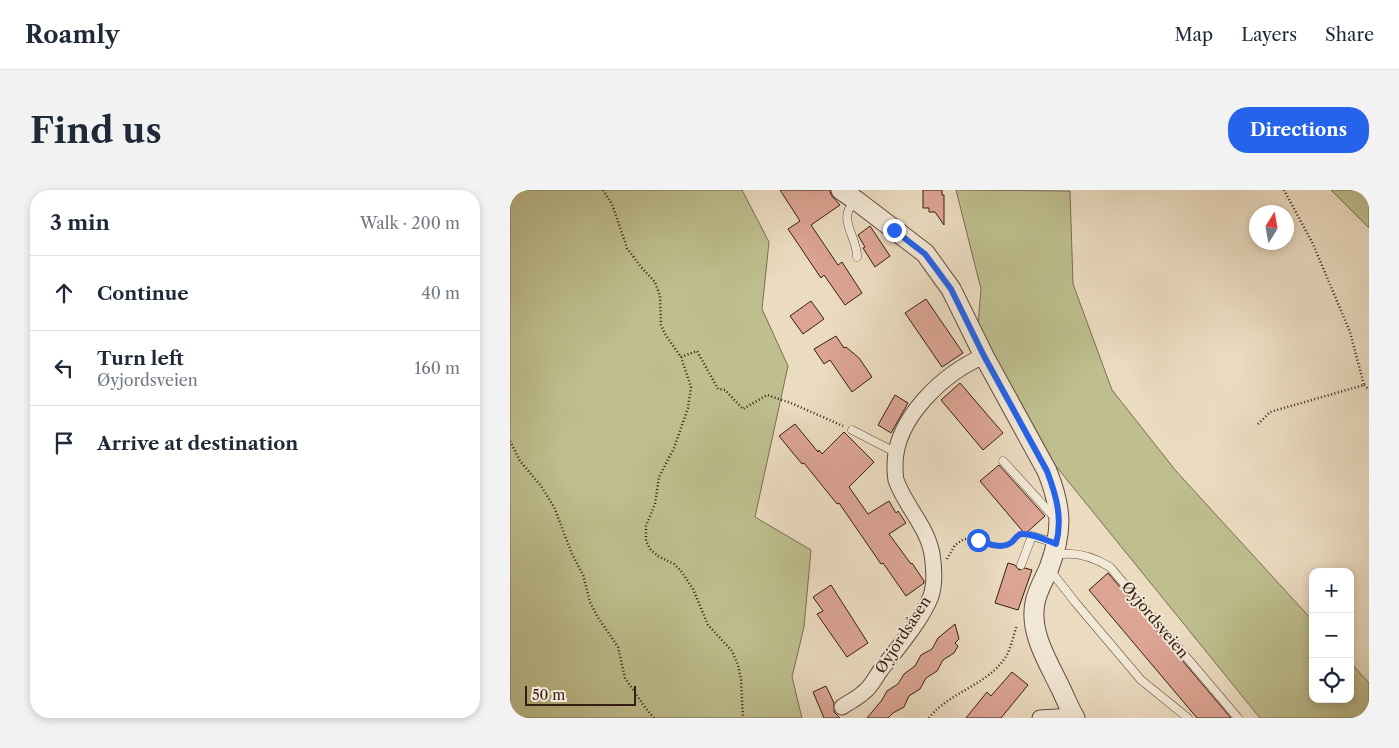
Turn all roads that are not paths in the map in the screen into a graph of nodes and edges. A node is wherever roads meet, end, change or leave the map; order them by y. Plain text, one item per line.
1 (840, 190) edge
2 (858, 201) junction
3 (857, 257) dead end
4 (984, 356) junction
5 (852, 430) road end
6 (895, 452) junction
7 (1003, 461) dead end
8 (1059, 523) junction
9 (1052, 556) junction
10 (1021, 565) dead end
11 (842, 707) dead end
12 (1074, 717) edge
13 (1040, 718) edge
14 (1188, 718) edge
15 (1238, 718) edge

1 - 2 street
2 - 3 lane
2 - 4 street
4 - 6 street, Øyjordsåsen
4 - 8 street
5 - 6 lane
6 - 11 street, Øyjordsåsen
7 - 8 lane
8 - 9 street
9 - 10 lane, Øyjordsveien
9 - 12 street
9 - 14 lane
9 - 15 lane, Øyjordsveien
12 - 13 street

